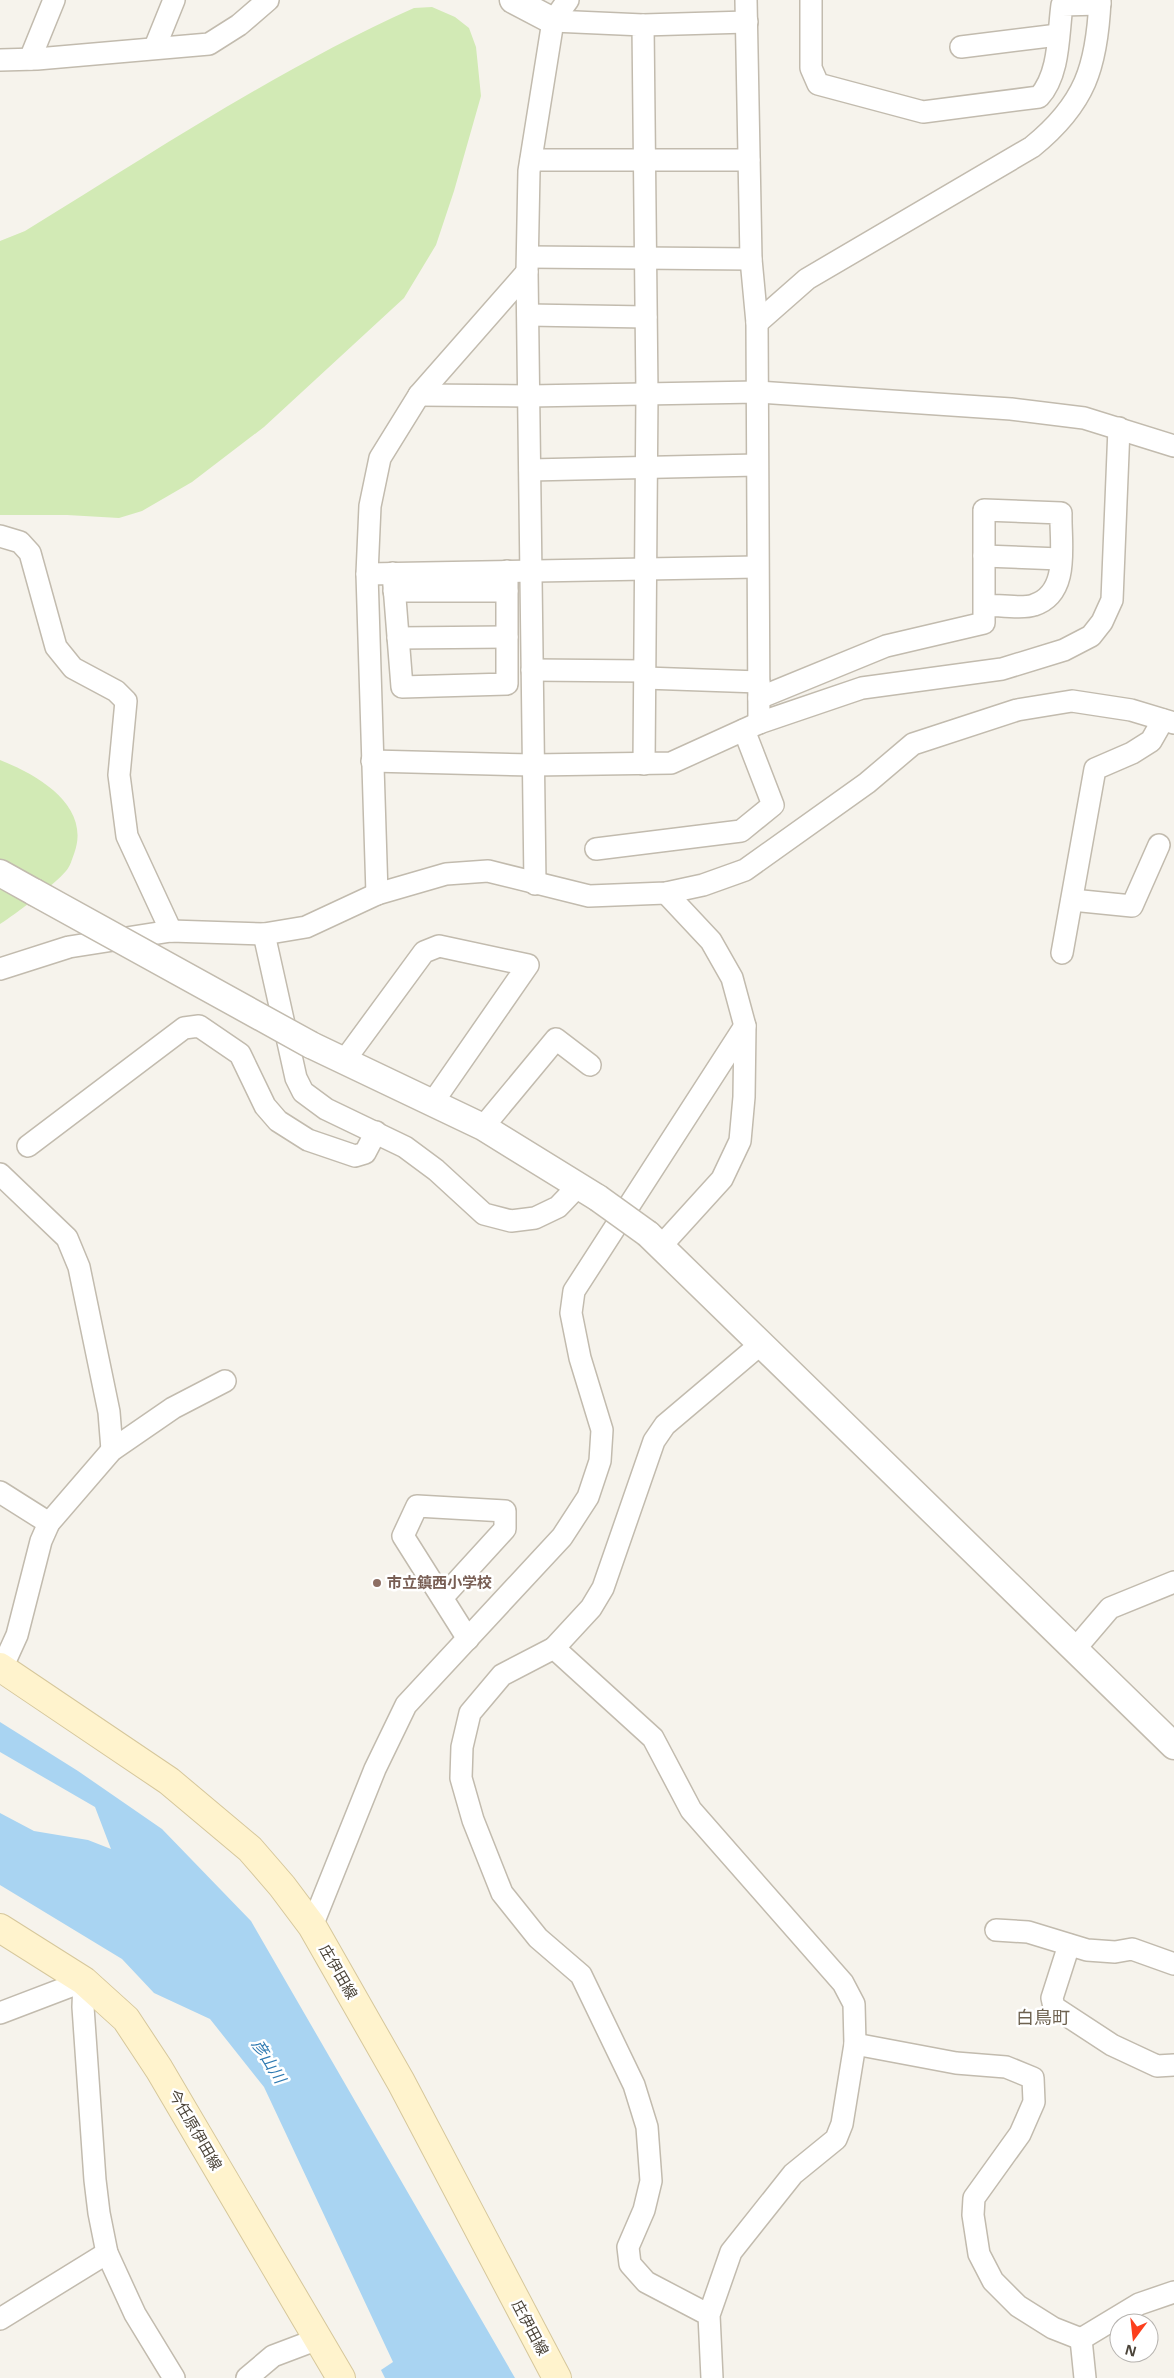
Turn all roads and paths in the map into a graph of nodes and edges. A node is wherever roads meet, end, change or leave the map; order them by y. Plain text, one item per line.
1 (54, 0) edge
2 (174, 0) edge
3 (268, 0) edge
4 (513, 0) edge
5 (568, 0) edge
6 (746, 0) edge
7 (811, 0) edge
8 (1100, 2) edge
9 (552, 21) junction
10 (747, 22) junction
11 (643, 25) junction
12 (1058, 35) junction
13 (961, 47) dead end
14 (155, 48) junction
15 (30, 59) junction
16 (0, 60) edge
17 (531, 160) junction
18 (643, 160) junction
19 (749, 160) junction
20 (751, 259) junction
21 (645, 260) junction
22 (528, 265) junction
23 (528, 316) junction
24 (646, 316) junction
25 (757, 323) junction
26 (757, 392) junction
27 (420, 394) junction
28 (647, 394) junction
29 (529, 396) junction
30 (1119, 428) junction
31 (1174, 446) edge
32 (757, 465) junction
33 (646, 467) junction
34 (530, 470) junction
35 (0, 536) edge
36 (984, 556) junction
37 (1060, 559) junction
38 (757, 568) junction
39 (645, 569) junction
40 (530, 571) junction
41 (367, 574) junction
42 (507, 581) junction
43 (394, 582) junction
44 (984, 605) junction
45 (507, 637) junction
46 (398, 638) junction
47 (532, 670) junction
48 (645, 675) junction
49 (759, 690) junction
50 (1169, 722) edge
51 (752, 727) junction
52 (372, 761) junction
53 (644, 764) junction
54 (533, 765) junction
55 (1159, 844) dead end
56 (596, 849) dead end
57 (0, 873) edge
58 (535, 884) junction
59 (666, 893) junction
60 (377, 894) junction
61 (1072, 900) junction
62 (171, 931) junction
63 (264, 934) junction
64 (1062, 953) dead end
65 (0, 969) edge
66 (745, 1026) junction
67 (344, 1061) junction
68 (590, 1065) dead end
69 (433, 1102) junction
70 (483, 1127) junction
71 (376, 1132) junction
72 (28, 1146) dead end
73 (0, 1174) edge
74 (588, 1192) junction
75 (655, 1239) junction
76 (762, 1343) junction
77 (225, 1381) dead end
78 (112, 1450) junction
79 (0, 1492) edge
80 (49, 1523) junction
81 (1174, 1582) edge
82 (442, 1598) junction
83 (468, 1639) junction
84 (554, 1648) junction
85 (1075, 1649) junction
86 (1, 1667) edge
87 (1174, 1746) edge
88 (312, 1926) junction
89 (0, 1928) edge
90 (996, 1930) dead end
91 (1069, 1945) junction
92 (1174, 1964) edge
93 (84, 1981) junction
94 (0, 2013) edge
95 (854, 2044) junction
96 (1174, 2065) edge
97 (107, 2253) junction
98 (1174, 2292) edge
99 (709, 2315) junction
100 (0, 2319) edge
101 (318, 2338) junction
102 (1081, 2339) junction
103 (174, 2378) edge
104 (247, 2378) edge
105 (341, 2378) edge
106 (556, 2378) edge
107 (712, 2378) edge
108 (1085, 2378) edge

1 - 15 street
2 - 14 street
3 - 14 street
4 - 9 street
5 - 9 street
6 - 10 street
7 - 12 street
8 - 12 street
8 - 25 street
9 - 11 street
9 - 17 street
10 - 11 street
10 - 19 street
11 - 18 street
12 - 13 street
14 - 15 street
15 - 16 street
17 - 18 street
17 - 22 street
18 - 19 street
18 - 21 street
19 - 20 street
20 - 21 street
20 - 25 street
21 - 22 street
21 - 24 street
22 - 23 street
22 - 27 street
23 - 24 street
23 - 29 street
24 - 28 street
25 - 26 street
26 - 28 street
26 - 30 street
26 - 32 street
27 - 29 street
27 - 41 street
28 - 29 street
28 - 33 street
29 - 34 street
30 - 31 street
30 - 51 street
32 - 33 street
32 - 38 street
33 - 34 street
33 - 39 street
34 - 40 street
35 - 62 street
36 - 37 street
36 - 37 street
36 - 44 street
37 - 44 street
38 - 39 street
38 - 49 street
39 - 40 street
39 - 48 street
40 - 42 street
40 - 47 street
41 - 43 street
41 - 52 street
42 - 43 street
42 - 45 street
43 - 46 street
44 - 49 street
45 - 46 street
45 - 46 street
47 - 48 street
47 - 54 street
48 - 49 street
48 - 53 street
49 - 51 street
50 - 59 street
50 - 61 street
51 - 53 street
51 - 56 street
52 - 54 street
52 - 60 street
53 - 54 street
54 - 58 street
55 - 61 street
57 - 67 street, bridge
58 - 59 street
58 - 60 street
59 - 66 street
60 - 63 street
61 - 64 street
62 - 63 street
62 - 65 street
63 - 71 street
66 - 75 street
66 - 83 street
67 - 69 street
67 - 69 street
68 - 70 street
69 - 70 street
70 - 74 street
71 - 72 street
71 - 74 street
73 - 78 street
74 - 75 street, bridge
75 - 76 street
76 - 84 street
76 - 85 street
77 - 78 street
78 - 80 street
79 - 80 street
80 - 86 street
81 - 85 street
82 - 82 street
82 - 83 street
83 - 88 street
84 - 95 street
84 - 99 street
85 - 87 street
86 - 88 main road, 庄伊田線
88 - 106 main road, 庄伊田線
89 - 93 main road, 今任原伊田線
90 - 91 street
91 - 92 street
91 - 96 street
93 - 94 street
93 - 97 street
93 - 101 main road, 今任原伊田線
95 - 99 street
95 - 102 street
97 - 100 street
97 - 103 street
98 - 102 street
99 - 107 street
101 - 104 street
101 - 105 main road, 今任原伊田線
102 - 108 street

